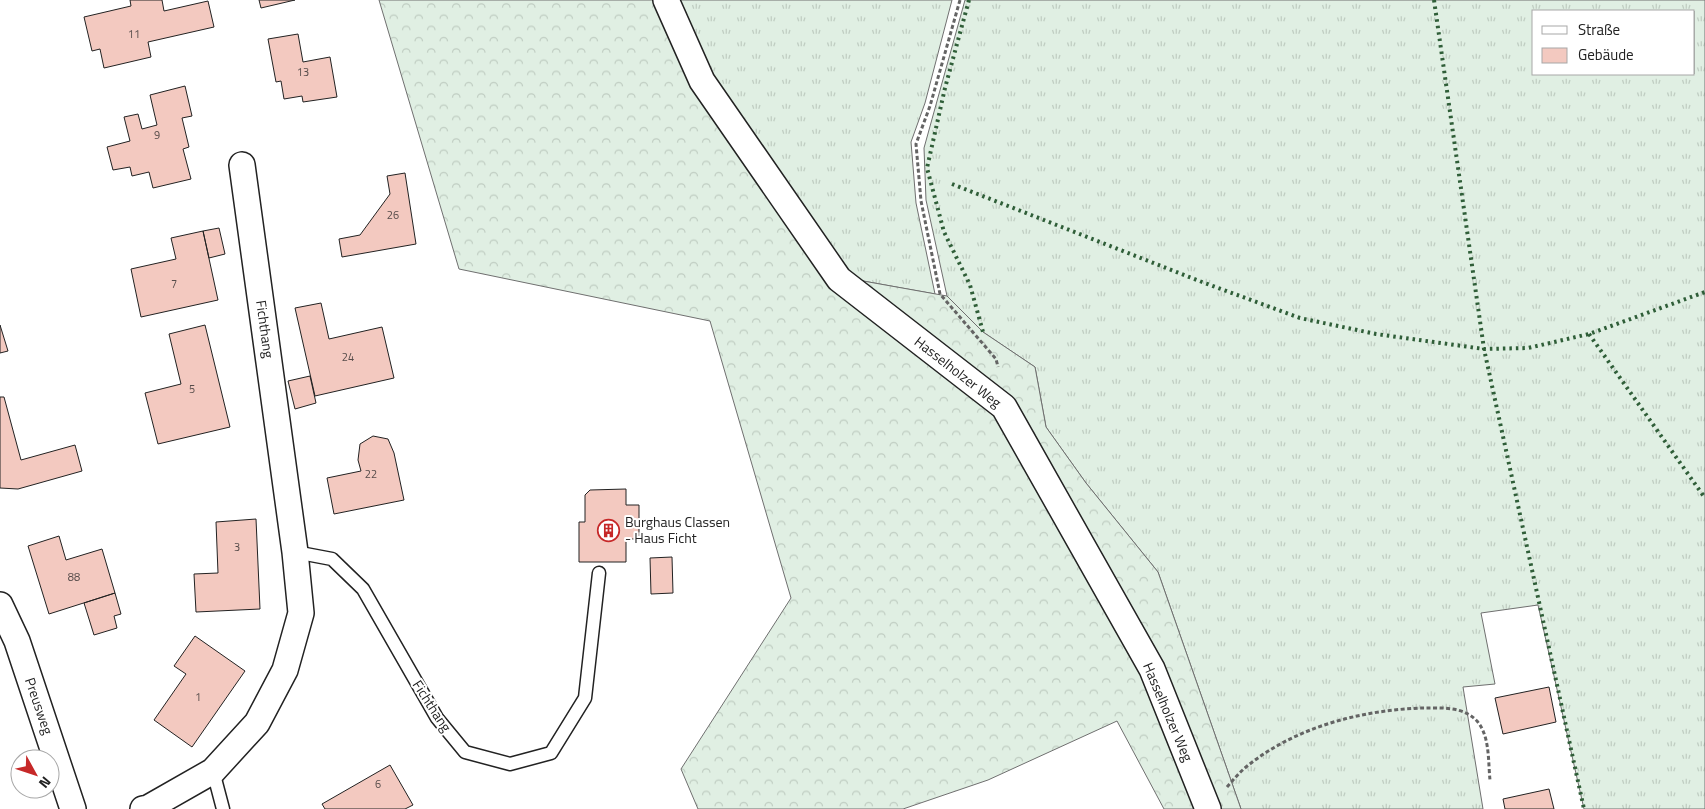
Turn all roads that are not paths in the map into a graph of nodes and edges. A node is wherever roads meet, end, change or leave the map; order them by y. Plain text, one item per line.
1 (666, 0) edge
2 (242, 164) dead end
3 (296, 552) junction
4 (599, 574) dead end
5 (0, 605) edge
6 (213, 771) junction
7 (1215, 801) edge
8 (73, 809) edge
9 (143, 809) edge
10 (223, 809) edge

1 - 7 street, Hasselholzer Weg
2 - 3 street, Fichthang
3 - 4 lane, Fichthang
3 - 6 street, Fichthang
5 - 8 street, Preusweg
6 - 9 street, Fichthang
6 - 10 lane

